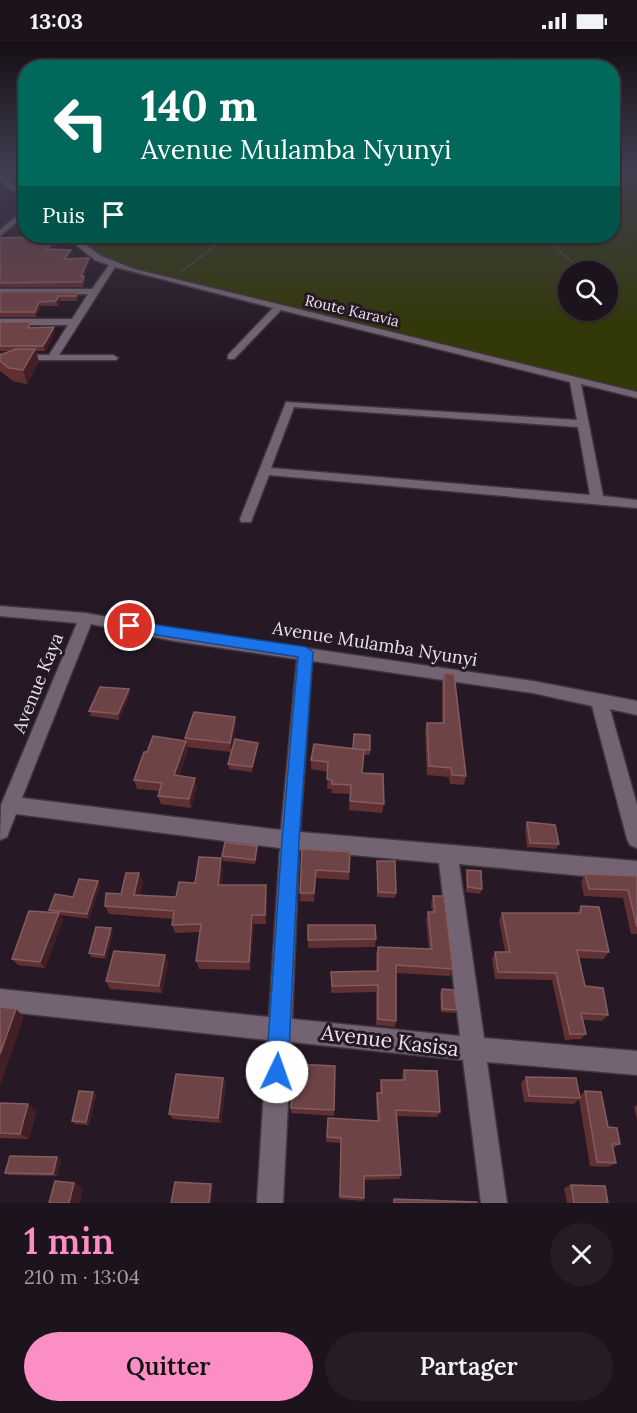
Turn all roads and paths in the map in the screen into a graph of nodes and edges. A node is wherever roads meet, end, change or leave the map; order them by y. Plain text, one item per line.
1 (77, 243) edge
2 (218, 243) edge
3 (558, 243) edge
4 (571, 261) edge
5 (113, 265) junction
6 (166, 281) junction
7 (94, 291) junction
8 (0, 292) edge
9 (277, 309) junction
10 (0, 322) edge
11 (76, 322) junction
12 (0, 357) edge
13 (231, 357) dead end
14 (52, 358) junction
15 (113, 358) dead end
16 (575, 380) junction
17 (637, 395) edge
18 (582, 424) junction
19 (263, 471) junction
20 (597, 499) junction
21 (637, 504) edge
22 (246, 519) dead end
23 (0, 610) edge
24 (86, 618) junction
25 (306, 652) junction
26 (599, 699) junction
27 (637, 708) edge
28 (10, 805) junction
29 (0, 831) edge
30 (637, 839) edge
31 (290, 840) junction
32 (448, 854) junction
33 (637, 871) edge
34 (0, 1000) edge
35 (280, 1028) junction
36 (473, 1051) junction
37 (637, 1063) edge
38 (270, 1203) edge
39 (494, 1203) edge

1 - 5 street, Route Karavia
2 - 6 path
3 - 4 path
5 - 6 street, Route Karavia
5 - 7 street
6 - 9 street, Route Karavia
7 - 8 street
7 - 11 street
9 - 13 street
9 - 16 street, Route Karavia
10 - 11 street
11 - 14 street
12 - 14 street
14 - 15 street
16 - 17 street, Route Karavia
16 - 18 street
18 - 19 street
18 - 20 street
19 - 20 street
19 - 22 street
20 - 21 street
23 - 24 street, Avenue Mulamba Nyunyi
24 - 25 street, Avenue Mulamba Nyunyi
24 - 28 street, Avenue Kaya
25 - 26 street, Avenue Mulamba Nyunyi
25 - 31 street
26 - 27 street, Avenue Mulamba Nyunyi
26 - 30 street
28 - 29 street, Avenue Kaya
28 - 31 street
31 - 32 street
31 - 35 street
32 - 33 street
32 - 36 street
34 - 35 street, Avenue Kasisa
35 - 36 street, Avenue Kasisa
35 - 38 street
36 - 37 street, Avenue Kasisa
36 - 39 street

